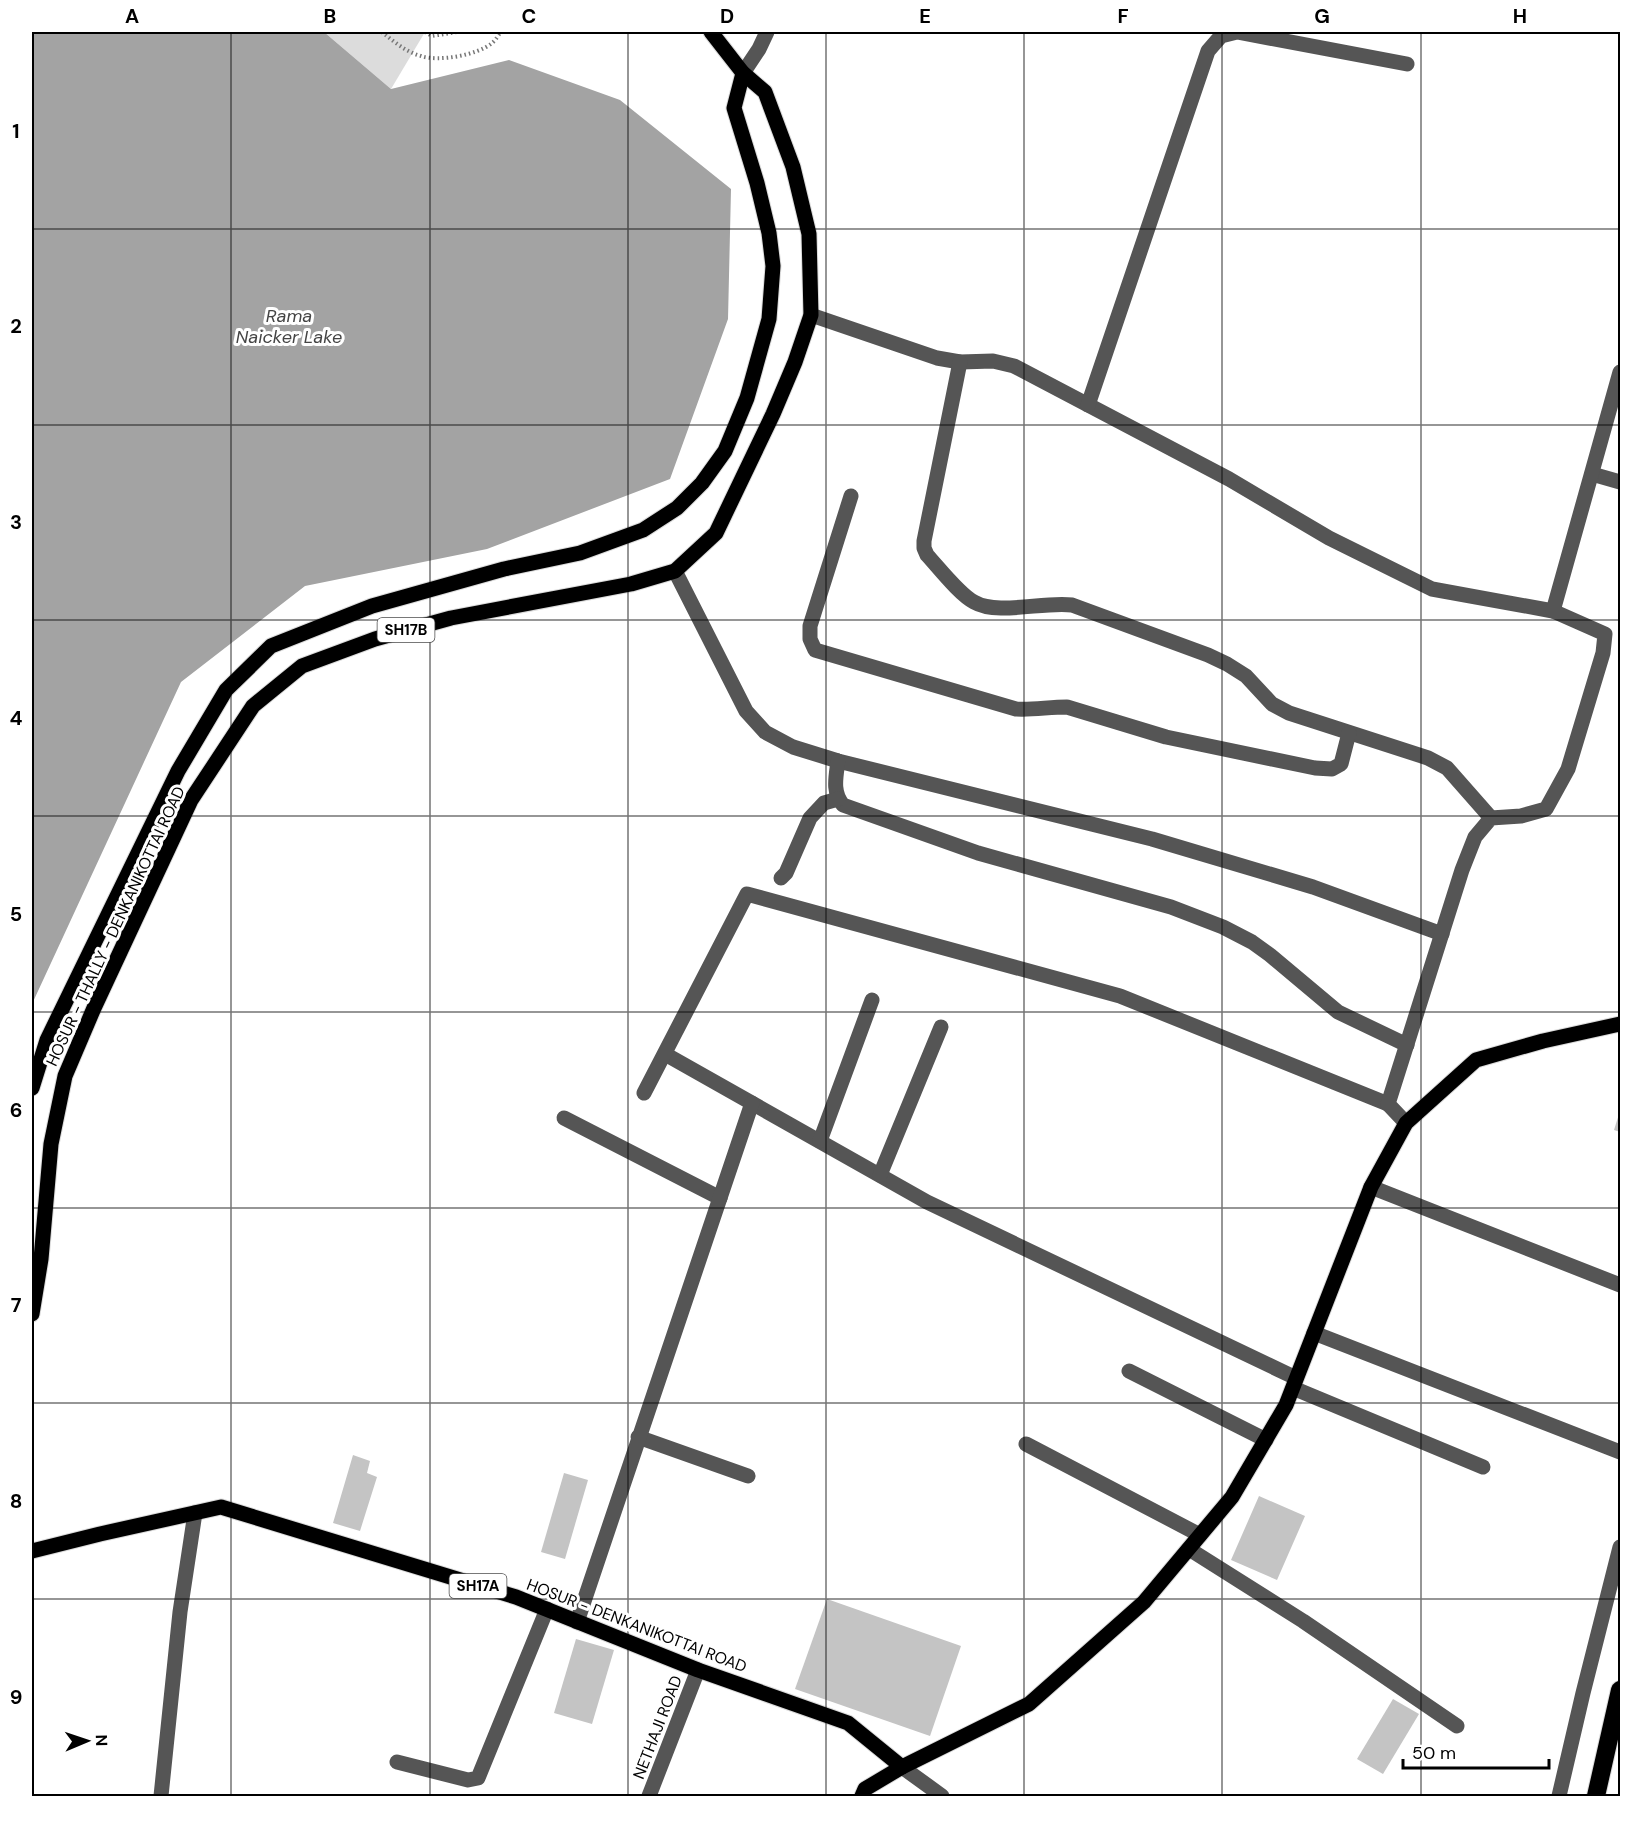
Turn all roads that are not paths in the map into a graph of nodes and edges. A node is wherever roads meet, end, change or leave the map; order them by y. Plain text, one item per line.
1 (711, 32) edge
2 (767, 32) edge
3 (1407, 64) dead end
4 (743, 73) junction
5 (811, 315) junction
6 (960, 362) junction
7 (1620, 372) edge
8 (1088, 405) junction
9 (1592, 474) junction
10 (1620, 482) edge
11 (851, 496) dead end
12 (675, 571) junction
13 (1553, 611) junction
14 (1349, 733) junction
15 (838, 761) junction
16 (838, 799) junction
17 (1491, 818) junction
18 (781, 878) dead end
19 (1442, 934) junction
20 (872, 1000) dead end
21 (1620, 1024) edge
22 (941, 1027) dead end
23 (1407, 1045) junction
24 (665, 1054) junction
25 (32, 1088) edge
26 (644, 1093) dead end
27 (752, 1103) junction
28 (1388, 1104) junction
29 (564, 1118) dead end
30 (1406, 1123) junction
31 (820, 1141) junction
32 (880, 1175) junction
33 (1371, 1188) junction
34 (720, 1198) junction
35 (1620, 1285) edge
36 (32, 1314) edge
37 (1314, 1333) junction
38 (1129, 1371) dead end
39 (1295, 1383) junction
40 (638, 1437) junction
41 (1266, 1440) junction
42 (1026, 1444) dead end
43 (1620, 1452) edge
44 (1483, 1467) dead end
45 (748, 1476) dead end
46 (195, 1513) junction
47 (1200, 1535) junction
48 (1620, 1547) edge
49 (1189, 1549) junction
50 (32, 1551) edge
51 (547, 1610) junction
52 (577, 1622) junction
53 (698, 1670) junction
54 (1620, 1690) edge
55 (1456, 1726) dead end
56 (397, 1762) dead end
57 (902, 1767) junction
58 (161, 1797) edge
59 (649, 1797) edge
60 (862, 1797) edge
61 (942, 1797) edge
62 (1558, 1797) edge
63 (1596, 1797) edge

1 - 4 main road, HOSUR - THALLY - DENKANIKOTTAI ROAD / SH17B
2 - 4 street
3 - 8 street
4 - 5 main road, HOSUR - THALLY - DENKANIKOTTAI ROAD / SH17B
4 - 25 main road, HOSUR - THALLY - DENKANIKOTTAI ROAD / SH17B
5 - 6 street
5 - 12 main road, HOSUR - THALLY - DENKANIKOTTAI ROAD / SH17B
6 - 8 street
6 - 14 street
7 - 9 street
8 - 13 street
9 - 10 street
9 - 13 street
11 - 14 street
12 - 15 street
12 - 36 main road, HOSUR - THALLY - DENKANIKOTTAI ROAD / SH17B
13 - 17 street
14 - 17 street
15 - 16 street
15 - 19 street
16 - 18 street
16 - 23 street
17 - 19 street
19 - 23 street
20 - 31 street
21 - 30 main road
22 - 32 street
23 - 28 street
24 - 26 street
24 - 27 street
24 - 28 street
27 - 31 street
27 - 34 street
28 - 30 street
29 - 34 street
30 - 33 main road
31 - 32 street
32 - 39 street
33 - 35 street
33 - 37 main road
34 - 40 street
37 - 39 main road
37 - 43 street
38 - 41 street
39 - 41 main road
39 - 44 street
40 - 45 street
40 - 52 street
41 - 47 main road
42 - 47 street
46 - 50 main road, HOSUR - DENKANIKOTTAI ROAD / SH17A
46 - 51 main road, HOSUR - DENKANIKOTTAI ROAD / SH17A
46 - 58 street
47 - 49 main road
48 - 62 street
49 - 55 street
49 - 57 main road
51 - 52 main road, HOSUR - DENKANIKOTTAI ROAD / SH17A
51 - 56 street
52 - 53 main road, HOSUR - DENKANIKOTTAI ROAD / SH17A
53 - 57 main road, HOSUR - DENKANIKOTTAI ROAD / SH17A
53 - 59 street, NETHAJI ROAD
54 - 63 highway
57 - 60 main road
57 - 61 street

